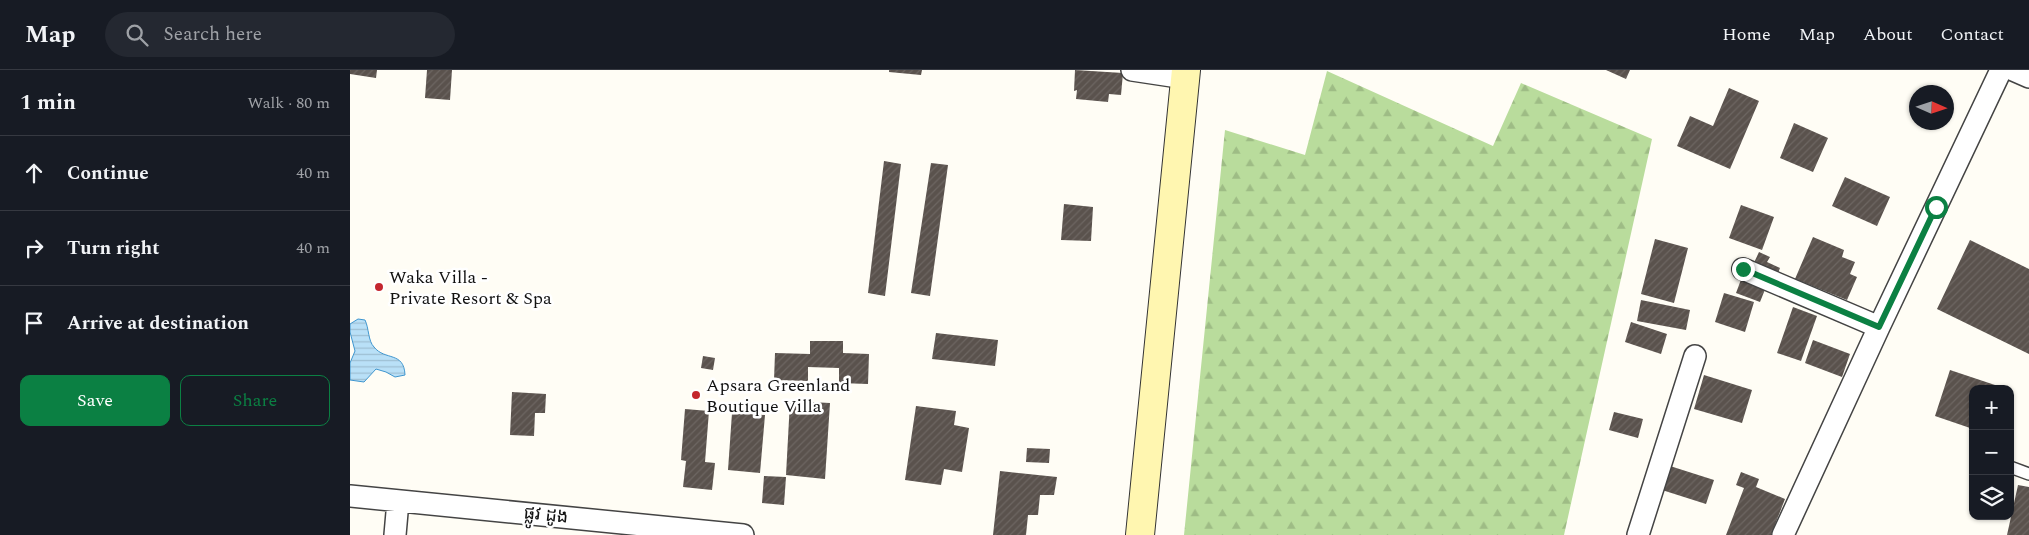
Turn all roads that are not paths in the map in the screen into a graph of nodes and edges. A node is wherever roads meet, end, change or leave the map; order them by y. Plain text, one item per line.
1 (1132, 70) edge
2 (2001, 70) edge
3 (2013, 70) edge
4 (1186, 74) edge
5 (2029, 78) edge
6 (1743, 269) dead end
7 (1879, 327) junction
8 (1695, 356) dead end
9 (2014, 468) edge
10 (2029, 474) edge
11 (350, 496) edge
12 (398, 501) junction
13 (395, 535) edge
14 (743, 535) edge
15 (1140, 535) edge
16 (1638, 535) edge
17 (1783, 535) edge

1 - 4 street
2 - 7 street
3 - 5 street
4 - 15 street
6 - 7 street
7 - 17 street
8 - 16 street
9 - 10 lane
11 - 12 street, ផ្លូវ ដូង
12 - 13 street
12 - 14 street, ផ្លូវ ដូង

